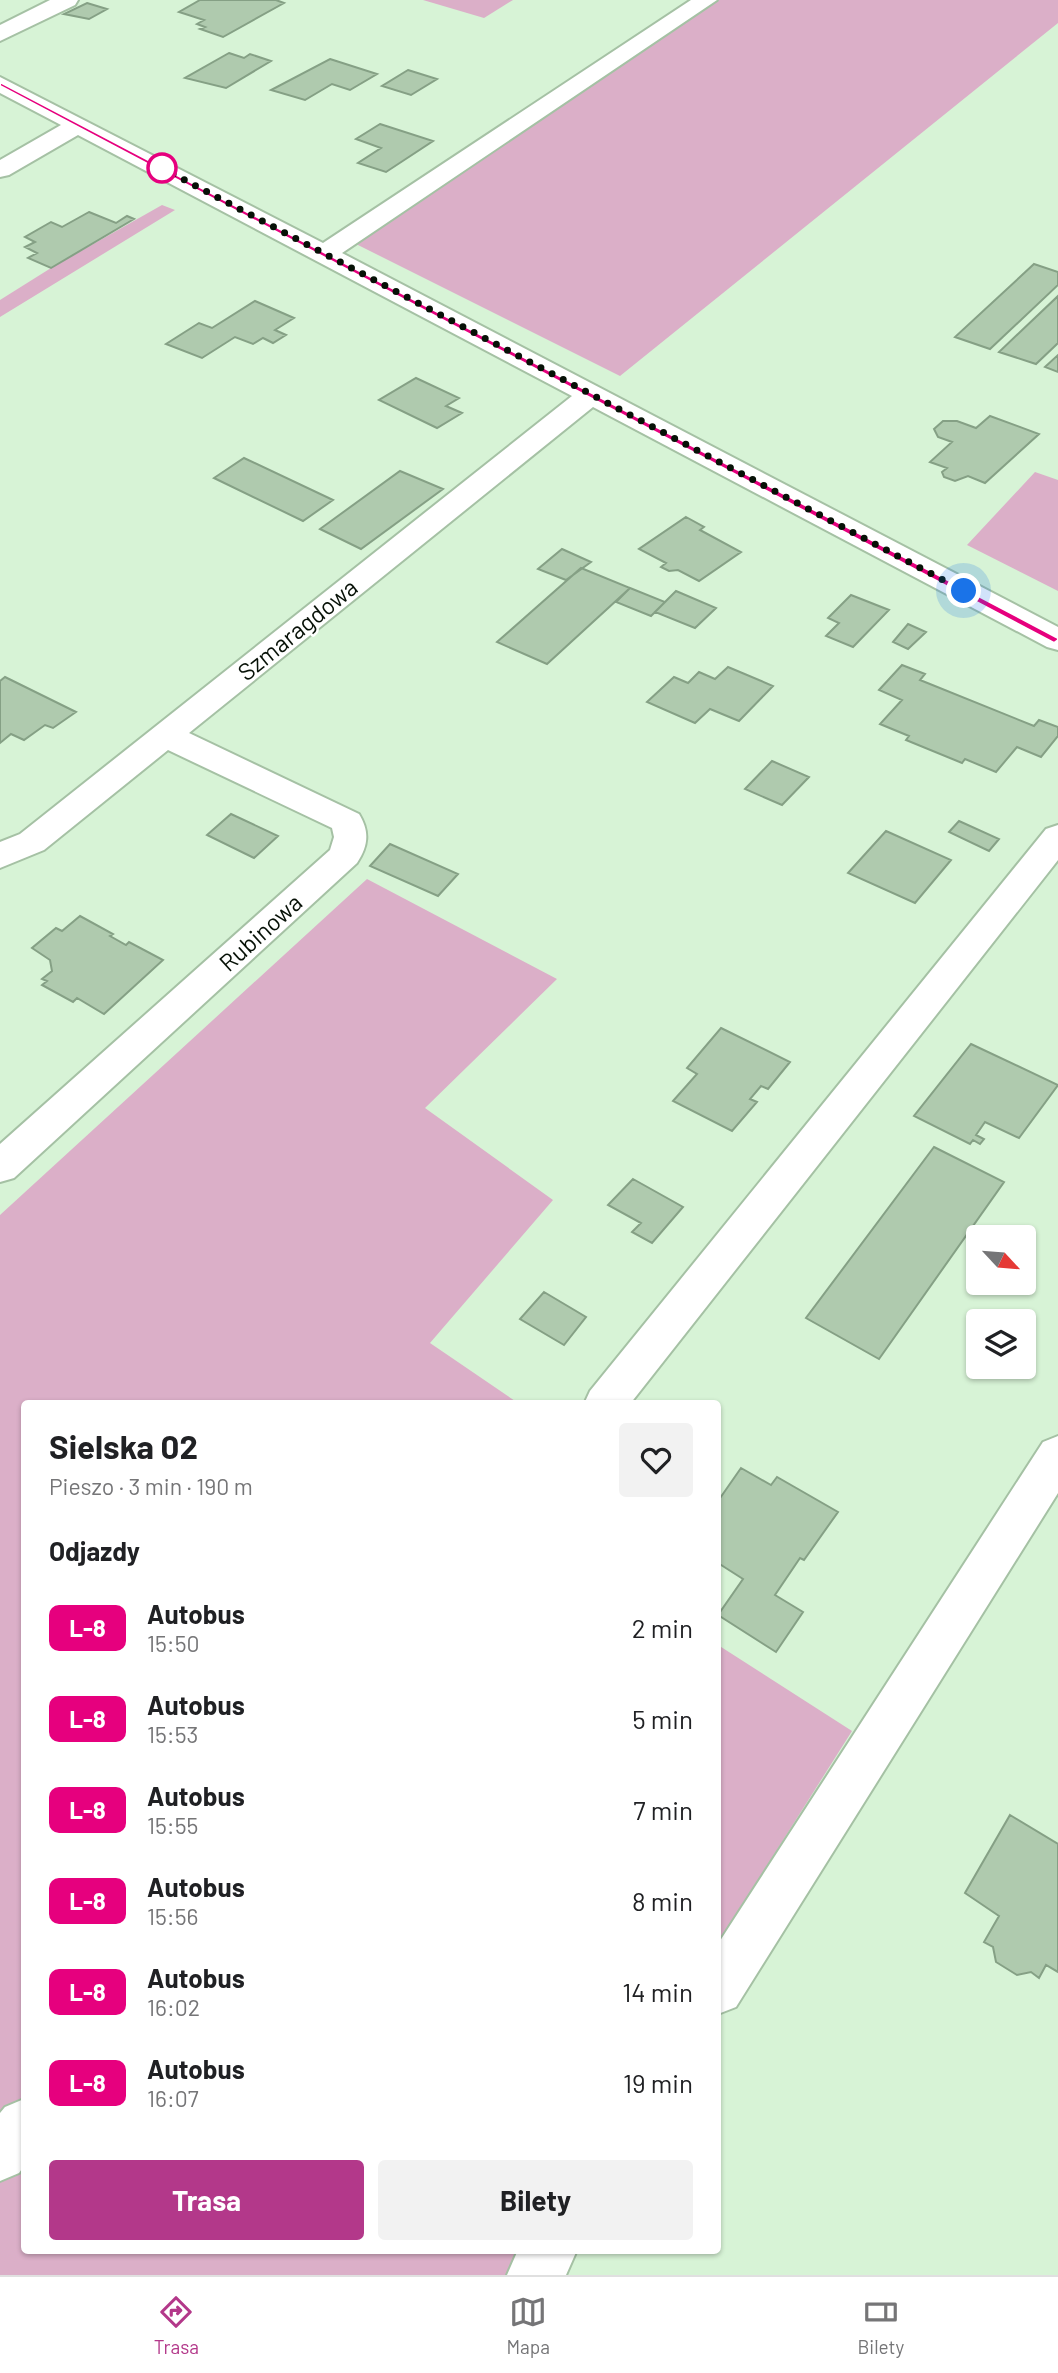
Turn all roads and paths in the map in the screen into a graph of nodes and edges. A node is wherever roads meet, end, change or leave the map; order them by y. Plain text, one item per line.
1 (67, 0) edge
2 (706, 0) edge
3 (0, 34) edge
4 (0, 84) edge
5 (78, 125) junction
6 (0, 170) edge
7 (324, 253) junction
8 (590, 395) junction
9 (1058, 640) edge
10 (165, 735) junction
11 (1058, 837) edge
12 (0, 856) edge
13 (0, 1167) edge
14 (608, 1400) edge
15 (1058, 1455) edge
16 (721, 1984) edge
17 (21, 2130) edge
18 (0, 2154) edge
19 (548, 2254) edge
20 (535, 2275) edge

1 - 3 street
2 - 7 street
4 - 5 street
5 - 6 street
5 - 7 street
7 - 8 street
8 - 9 street
8 - 10 street, Szmaragdowa
10 - 12 street, Szmaragdowa
10 - 13 street, Rubinowa
11 - 14 street
15 - 16 street
17 - 18 street
19 - 20 street

